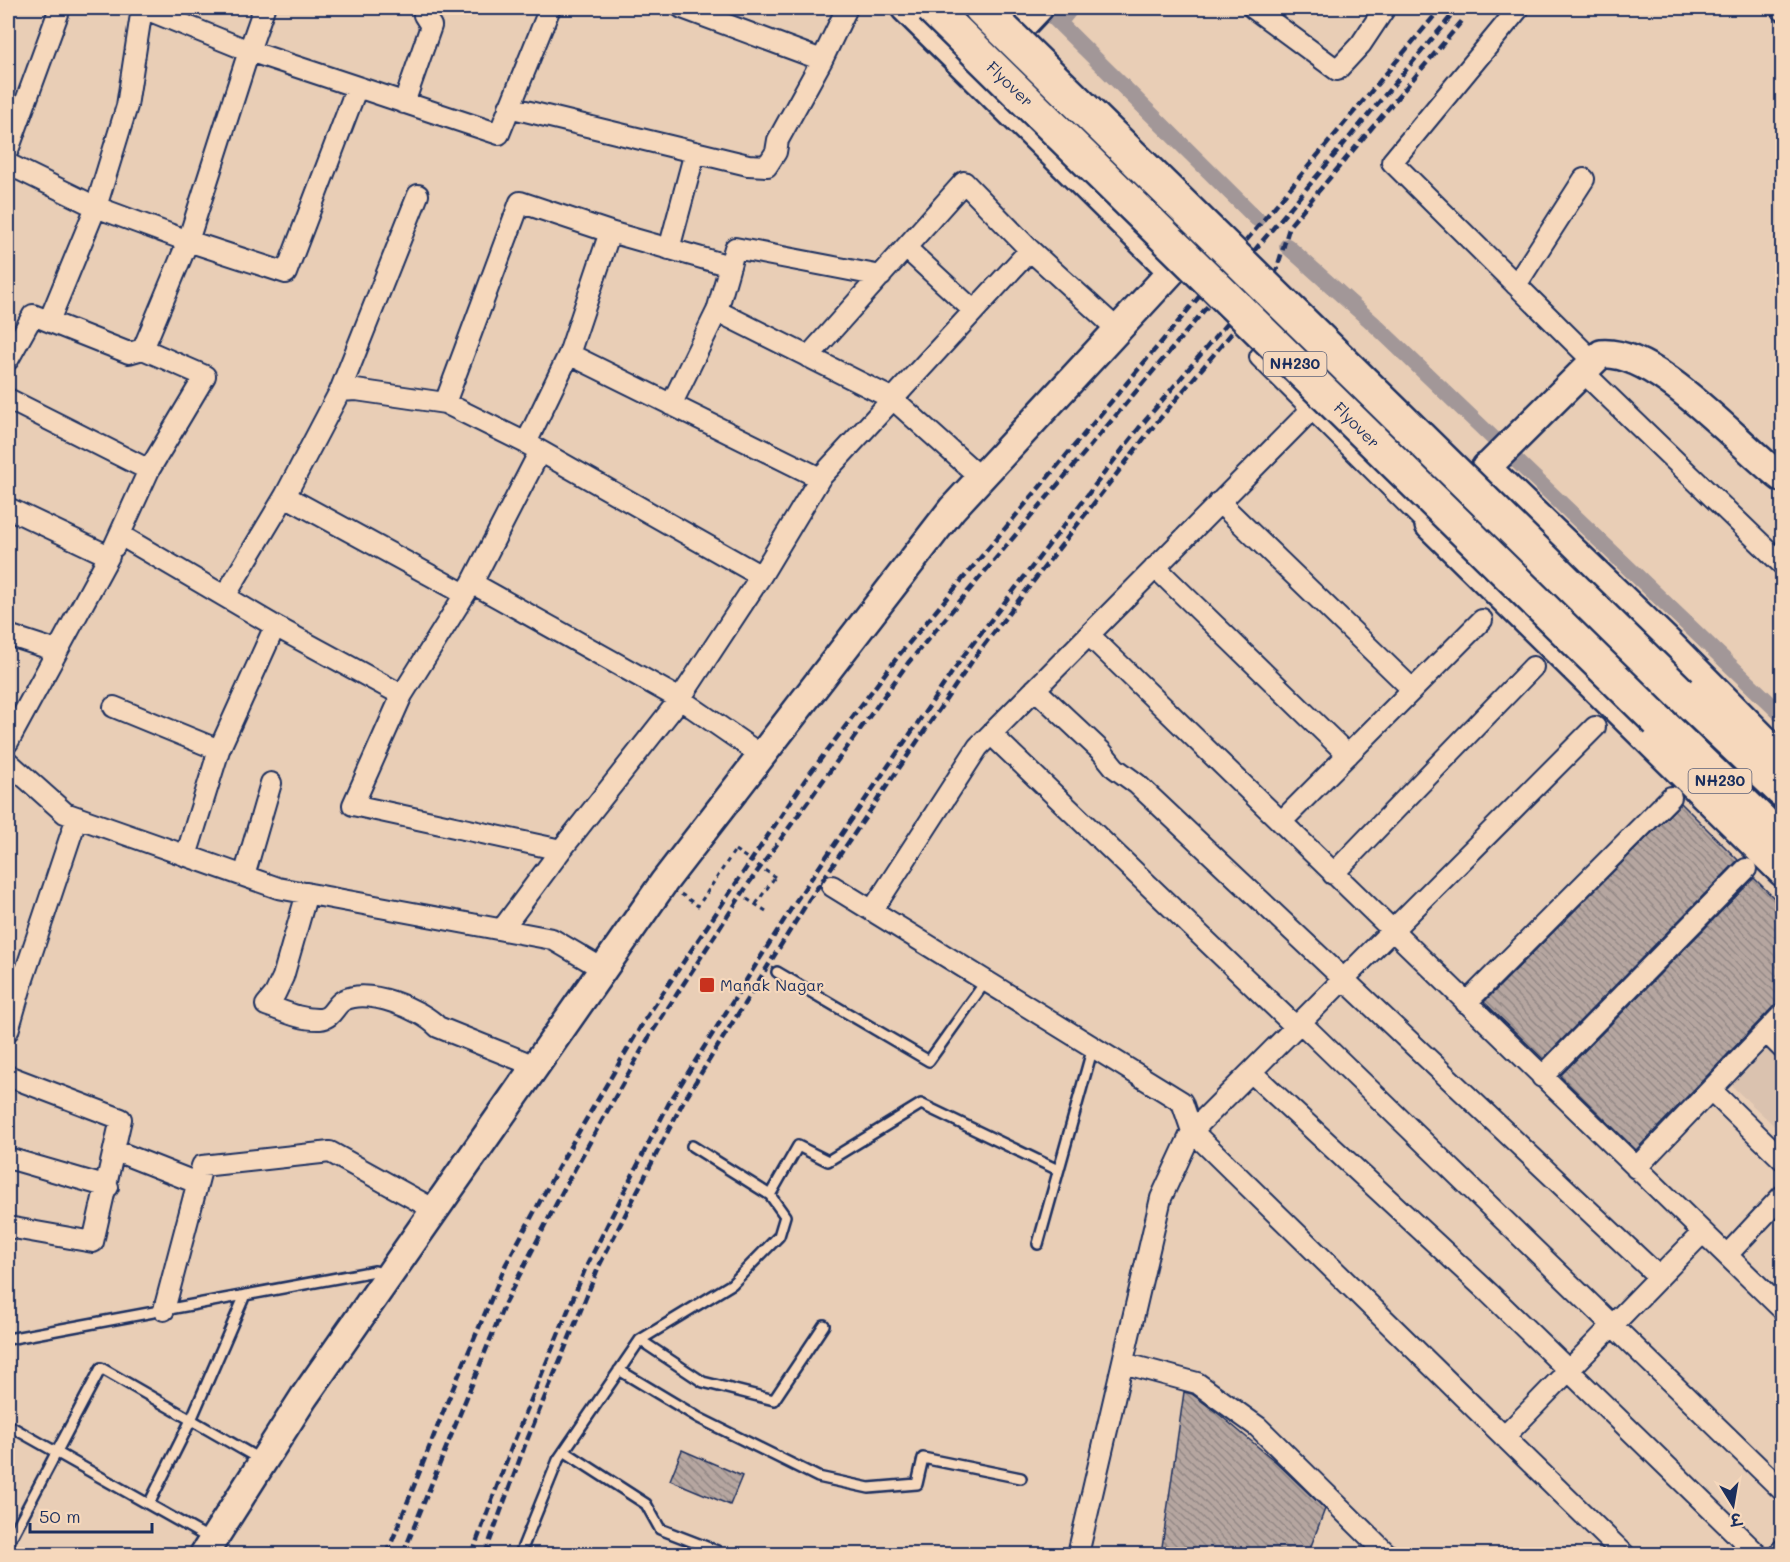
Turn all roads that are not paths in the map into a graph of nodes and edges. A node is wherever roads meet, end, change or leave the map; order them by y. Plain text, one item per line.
1 (60, 8) edge
2 (143, 8) edge
3 (264, 8) edge
4 (427, 8) edge
5 (550, 8) edge
6 (682, 8) edge
7 (847, 8) edge
8 (905, 8) edge
9 (932, 8) edge
10 (981, 8) edge
11 (1253, 8) edge
12 (1385, 8) edge
13 (1519, 8) edge
14 (1035, 12) edge
15 (249, 51) junction
16 (822, 60) junction
17 (975, 74) junction
18 (357, 87) junction
19 (404, 103) junction
20 (509, 108) junction
21 (8, 150) edge
22 (695, 152) junction
23 (8, 164) edge
24 (1584, 179) dead end
25 (418, 195) dead end
26 (96, 207) junction
27 (610, 232) junction
28 (188, 241) junction
29 (906, 248) junction
30 (669, 249) junction
31 (1030, 250) junction
32 (730, 267) junction
33 (881, 276) junction
34 (1516, 285) junction
35 (717, 311) junction
36 (974, 311) junction
37 (49, 321) junction
38 (1118, 330) junction
39 (143, 349) junction
40 (569, 354) junction
41 (808, 357) junction
42 (1260, 357) dead end
43 (8, 360) edge
44 (1587, 366) junction
45 (340, 391) junction
46 (8, 399) edge
47 (893, 399) junction
48 (445, 403) junction
49 (671, 405) junction
50 (1312, 409) junction
51 (532, 448) junction
52 (1490, 464) junction
53 (149, 470) junction
54 (820, 478) junction
55 (981, 478) junction
56 (1782, 478) edge
57 (285, 496) junction
58 (1219, 502) junction
59 (10, 514) edge
60 (1429, 525) junction
61 (120, 535) junction
62 (109, 556) junction
63 (1782, 564) edge
64 (1155, 567) junction
65 (761, 576) junction
66 (467, 588) junction
67 (225, 596) junction
68 (1482, 620) dead end
69 (275, 626) junction
70 (1089, 634) junction
71 (8, 635) edge
72 (57, 651) junction
73 (1533, 667) dead end
74 (1035, 689) junction
75 (1412, 690) junction
76 (402, 695) junction
77 (680, 699) junction
78 (114, 707) dead end
79 (1595, 728) dead end
80 (991, 734) junction
81 (8, 742) edge
82 (219, 750) junction
83 (1348, 754) junction
84 (761, 755) junction
85 (1782, 757) edge
86 (8, 762) edge
87 (271, 783) dead end
88 (1782, 790) edge
89 (1671, 797) dead end
90 (76, 817) junction
91 (1281, 822) junction
92 (1782, 841) edge
93 (561, 850) junction
94 (186, 855) junction
95 (1746, 869) dead end
96 (1782, 872) edge
97 (1333, 874) junction
98 (244, 876) junction
99 (832, 886) dead end
100 (307, 893) junction
101 (872, 911) junction
102 (503, 928) junction
103 (1391, 931) junction
104 (603, 969) junction
105 (777, 972) dead end
106 (15, 977) edge
107 (1344, 978) junction
108 (986, 981) junction
109 (1466, 1003) junction
110 (1782, 1015) edge
111 (1298, 1024) junction
112 (8, 1031) edge
113 (1766, 1032) junction
114 (1093, 1047) junction
115 (1782, 1048) edge
116 (535, 1066) junction
117 (1251, 1072) junction
118 (8, 1076) edge
119 (1542, 1077) junction
120 (1711, 1090) junction
121 (1192, 1131) junction
122 (692, 1146) dead end
123 (116, 1151) junction
124 (8, 1158) edge
125 (1782, 1160) edge
126 (1636, 1168) junction
127 (1059, 1170) junction
128 (197, 1184) junction
129 (108, 1187) junction
130 (770, 1195) junction
131 (1782, 1196) edge
132 (435, 1210) junction
133 (8, 1227) edge
134 (1702, 1232) junction
135 (1038, 1244) dead end
136 (1727, 1255) junction
137 (389, 1276) junction
138 (1659, 1277) junction
139 (244, 1295) junction
140 (164, 1310) junction
141 (1782, 1310) edge
142 (824, 1325) dead end
143 (1612, 1325) junction
144 (8, 1339) edge
145 (640, 1340) junction
146 (1123, 1363) junction
147 (619, 1370) junction
148 (1569, 1370) junction
149 (190, 1420) junction
150 (8, 1425) edge
151 (1504, 1437) junction
152 (564, 1451) junction
153 (58, 1452) junction
154 (263, 1462) junction
155 (1021, 1478) dead end
156 (1782, 1490) edge
157 (148, 1504) junction
158 (8, 1544) edge
159 (209, 1547) edge
160 (1782, 1550) edge
161 (717, 1551) dead end
162 (520, 1554) edge
163 (1078, 1554) edge
164 (1387, 1554) edge
165 (1624, 1554) edge
166 (1757, 1554) edge
167 (1779, 1554) edge

1 - 21 street
2 - 15 street
2 - 26 street
3 - 15 street
4 - 19 street
5 - 20 street
6 - 16 street
7 - 16 street
8 - 17 street
9 - 92 highway, Flyover / NH230, bridge
10 - 88 highway, Flyover / NH230, bridge
11 - 12 street
13 - 34 street
14 - 17 street
15 - 18 street
15 - 28 street
16 - 22 street
17 - 38 street
18 - 19 street
18 - 28 street
19 - 20 street
20 - 22 street
22 - 30 street
23 - 26 street
24 - 34 street
25 - 45 street
26 - 28 street
26 - 37 street
27 - 30 street
27 - 40 street
27 - 48 street
28 - 39 street
29 - 31 street
29 - 33 street
29 - 36 street
30 - 32 street
31 - 36 street
31 - 38 street
32 - 33 street
32 - 35 street
33 - 41 street
34 - 44 street
35 - 41 street
35 - 49 street
36 - 47 street
37 - 39 street
37 - 43 street
38 - 55 street
39 - 53 street
40 - 49 street
40 - 51 street
41 - 47 street
42 - 50 street
44 - 52 street
44 - 56 street
44 - 63 street
45 - 48 street
45 - 57 street
46 - 53 street
47 - 54 street
47 - 55 street
48 - 51 street
49 - 54 street
50 - 58 street
50 - 60 street
51 - 65 street
51 - 66 street
52 - 60 street
52 - 85 street
53 - 61 street
54 - 65 street
55 - 84 street
57 - 66 street
57 - 67 street
58 - 64 street
58 - 75 street
59 - 62 street
60 - 96 street
61 - 62 street
61 - 67 street
62 - 72 street
64 - 70 street
64 - 83 street
65 - 77 street
66 - 76 street
66 - 77 street
67 - 69 street
68 - 75 street
69 - 76 street
69 - 82 street
70 - 74 street
70 - 91 street
71 - 72 street
72 - 81 street
73 - 97 street
74 - 80 street
74 - 107 street
75 - 83 street
76 - 93 street
77 - 84 street
77 - 93 street
78 - 82 street
79 - 103 street
80 - 101 street
80 - 111 street
82 - 94 street
83 - 91 street
84 - 104 street
86 - 90 street
87 - 98 street
89 - 109 street
90 - 94 street
90 - 106 street
91 - 97 street
93 - 102 street
94 - 98 street
95 - 119 street
97 - 103 street
98 - 100 street
99 - 101 street
100 - 102 street
100 - 116 street
101 - 108 street
102 - 104 street
103 - 107 street
103 - 109 street
104 - 116 street
105 - 108 lane
106 - 112 street
107 - 111 street
107 - 138 street
108 - 114 street
109 - 119 street
110 - 113 street
111 - 117 street
111 - 143 street
113 - 115 street
113 - 120 street
114 - 121 street
114 - 127 lane
116 - 132 street
117 - 121 street
117 - 148 street
118 - 123 street
119 - 126 street
120 - 125 street
120 - 126 street
121 - 146 street
121 - 151 street
122 - 130 lane
123 - 128 street
123 - 129 street
124 - 129 street
126 - 134 street
127 - 130 lane
127 - 135 lane
128 - 132 street
128 - 140 street
129 - 133 street
130 - 145 lane
131 - 136 street
132 - 137 street
134 - 136 street
134 - 138 street
136 - 141 street
137 - 139 lane
137 - 154 street
138 - 143 street
139 - 140 lane
139 - 149 lane
140 - 144 lane
142 - 145 lane
143 - 148 street
143 - 156 street
145 - 147 lane
146 - 163 street
146 - 164 street
147 - 152 lane
147 - 155 lane
148 - 151 street
148 - 166 street
149 - 153 lane
149 - 154 lane
149 - 157 lane
150 - 153 lane
151 - 165 street
152 - 161 lane
152 - 162 lane
153 - 157 lane
153 - 158 lane
154 - 159 street
157 - 159 lane
160 - 167 street

